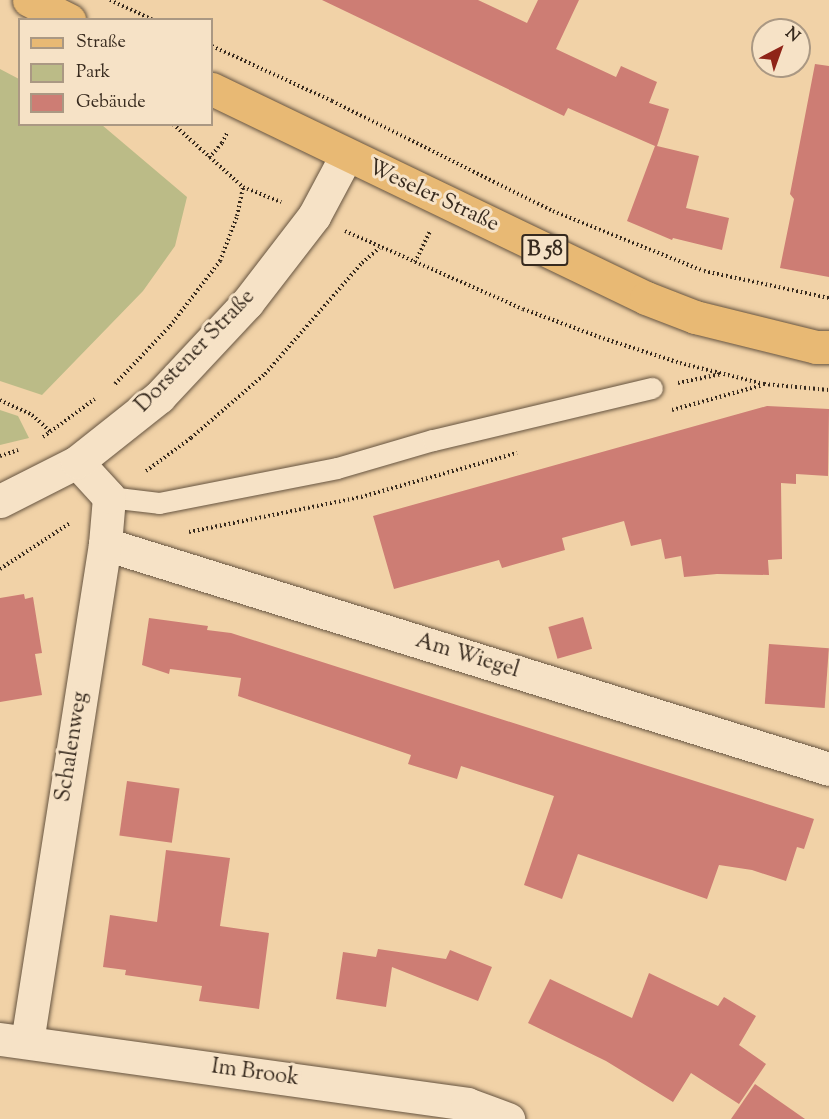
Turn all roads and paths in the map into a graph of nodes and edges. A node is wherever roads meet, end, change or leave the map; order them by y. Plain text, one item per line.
1 (29, 0) edge
2 (110, 0) edge
3 (65, 18) edge
4 (149, 18) edge
5 (213, 46) edge
6 (213, 90) edge
7 (175, 126) edge
8 (346, 156) junction
9 (829, 298) edge
10 (829, 347) edge
11 (722, 373) junction
12 (764, 384) junction
13 (112, 387) dead end
14 (652, 388) joint
15 (829, 390) edge
16 (104, 393) dead end
17 (0, 400) edge
18 (661, 413) dead end
19 (51, 431) junction
20 (42, 438) dead end
21 (22, 448) dead end
22 (524, 451) dead end
23 (0, 456) edge
24 (77, 462) junction
25 (109, 497) junction
26 (0, 501) edge
27 (105, 544) junction
28 (145, 556) junction
29 (0, 569) edge
30 (829, 769) edge
31 (13, 1041) edge
32 (508, 1119) edge

1 - 3 main road
2 - 4 path
5 - 9 path
6 - 8 main road, Weseler Straße / B 58
7 - 13 path
8 - 10 main road, Weseler Straße / B 58
8 - 24 street, Dorstener Straße
11 - 12 path
11 - 14 path
11 - 25 path
12 - 15 path
12 - 18 path
14 - 25 lane
16 - 19 path
17 - 19 path
19 - 20 path
19 - 24 path
21 - 23 path
22 - 28 path
24 - 25 street
24 - 26 street, Dorstener Straße
25 - 27 street, Schalenweg
25 - 29 path
27 - 28 street, Am Wiegel
27 - 31 street, Schalenweg
28 - 30 street, Am Wiegel
31 - 32 street, Im Brook

